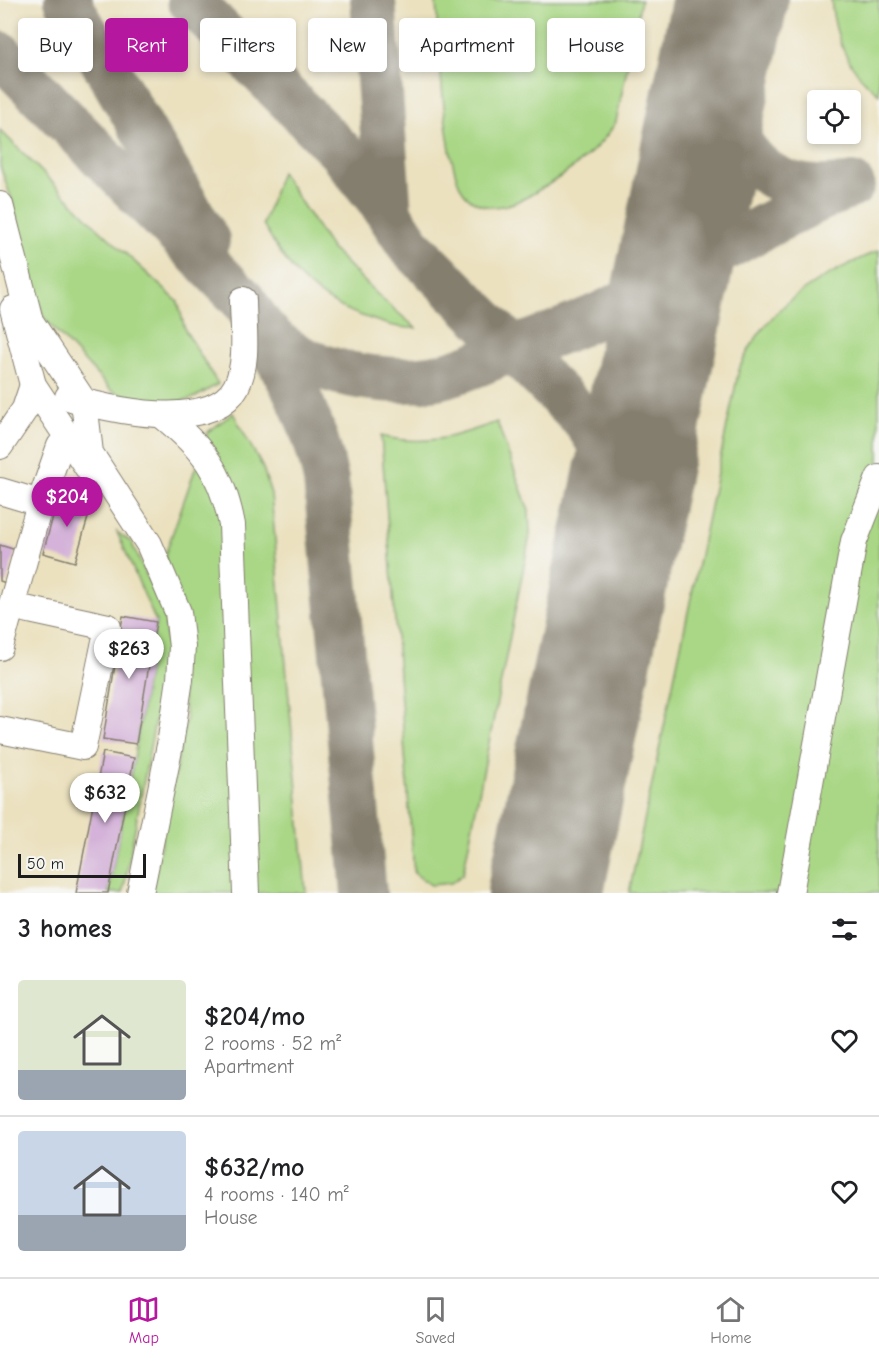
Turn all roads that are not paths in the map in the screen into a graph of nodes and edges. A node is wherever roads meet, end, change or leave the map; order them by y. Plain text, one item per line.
1 (0, 205) edge
2 (0, 256) edge
3 (243, 300) dead end
4 (19, 399) edge
5 (84, 402) junction
6 (162, 415) junction
7 (69, 439) junction
8 (0, 446) edge
9 (879, 478) edge
10 (0, 491) edge
11 (40, 503) junction
12 (11, 606) junction
13 (0, 647) edge
14 (0, 730) edge
15 (130, 893) edge
16 (140, 893) edge
17 (246, 893) edge
18 (789, 893) edge

1 - 5 lane
2 - 4 lane
3 - 6 lane
4 - 5 lane
4 - 7 lane
4 - 8 lane
5 - 6 lane
5 - 16 lane
6 - 17 lane
7 - 11 lane
7 - 15 lane
9 - 18 lane
10 - 11 lane
11 - 12 lane
12 - 13 lane
12 - 14 lane

